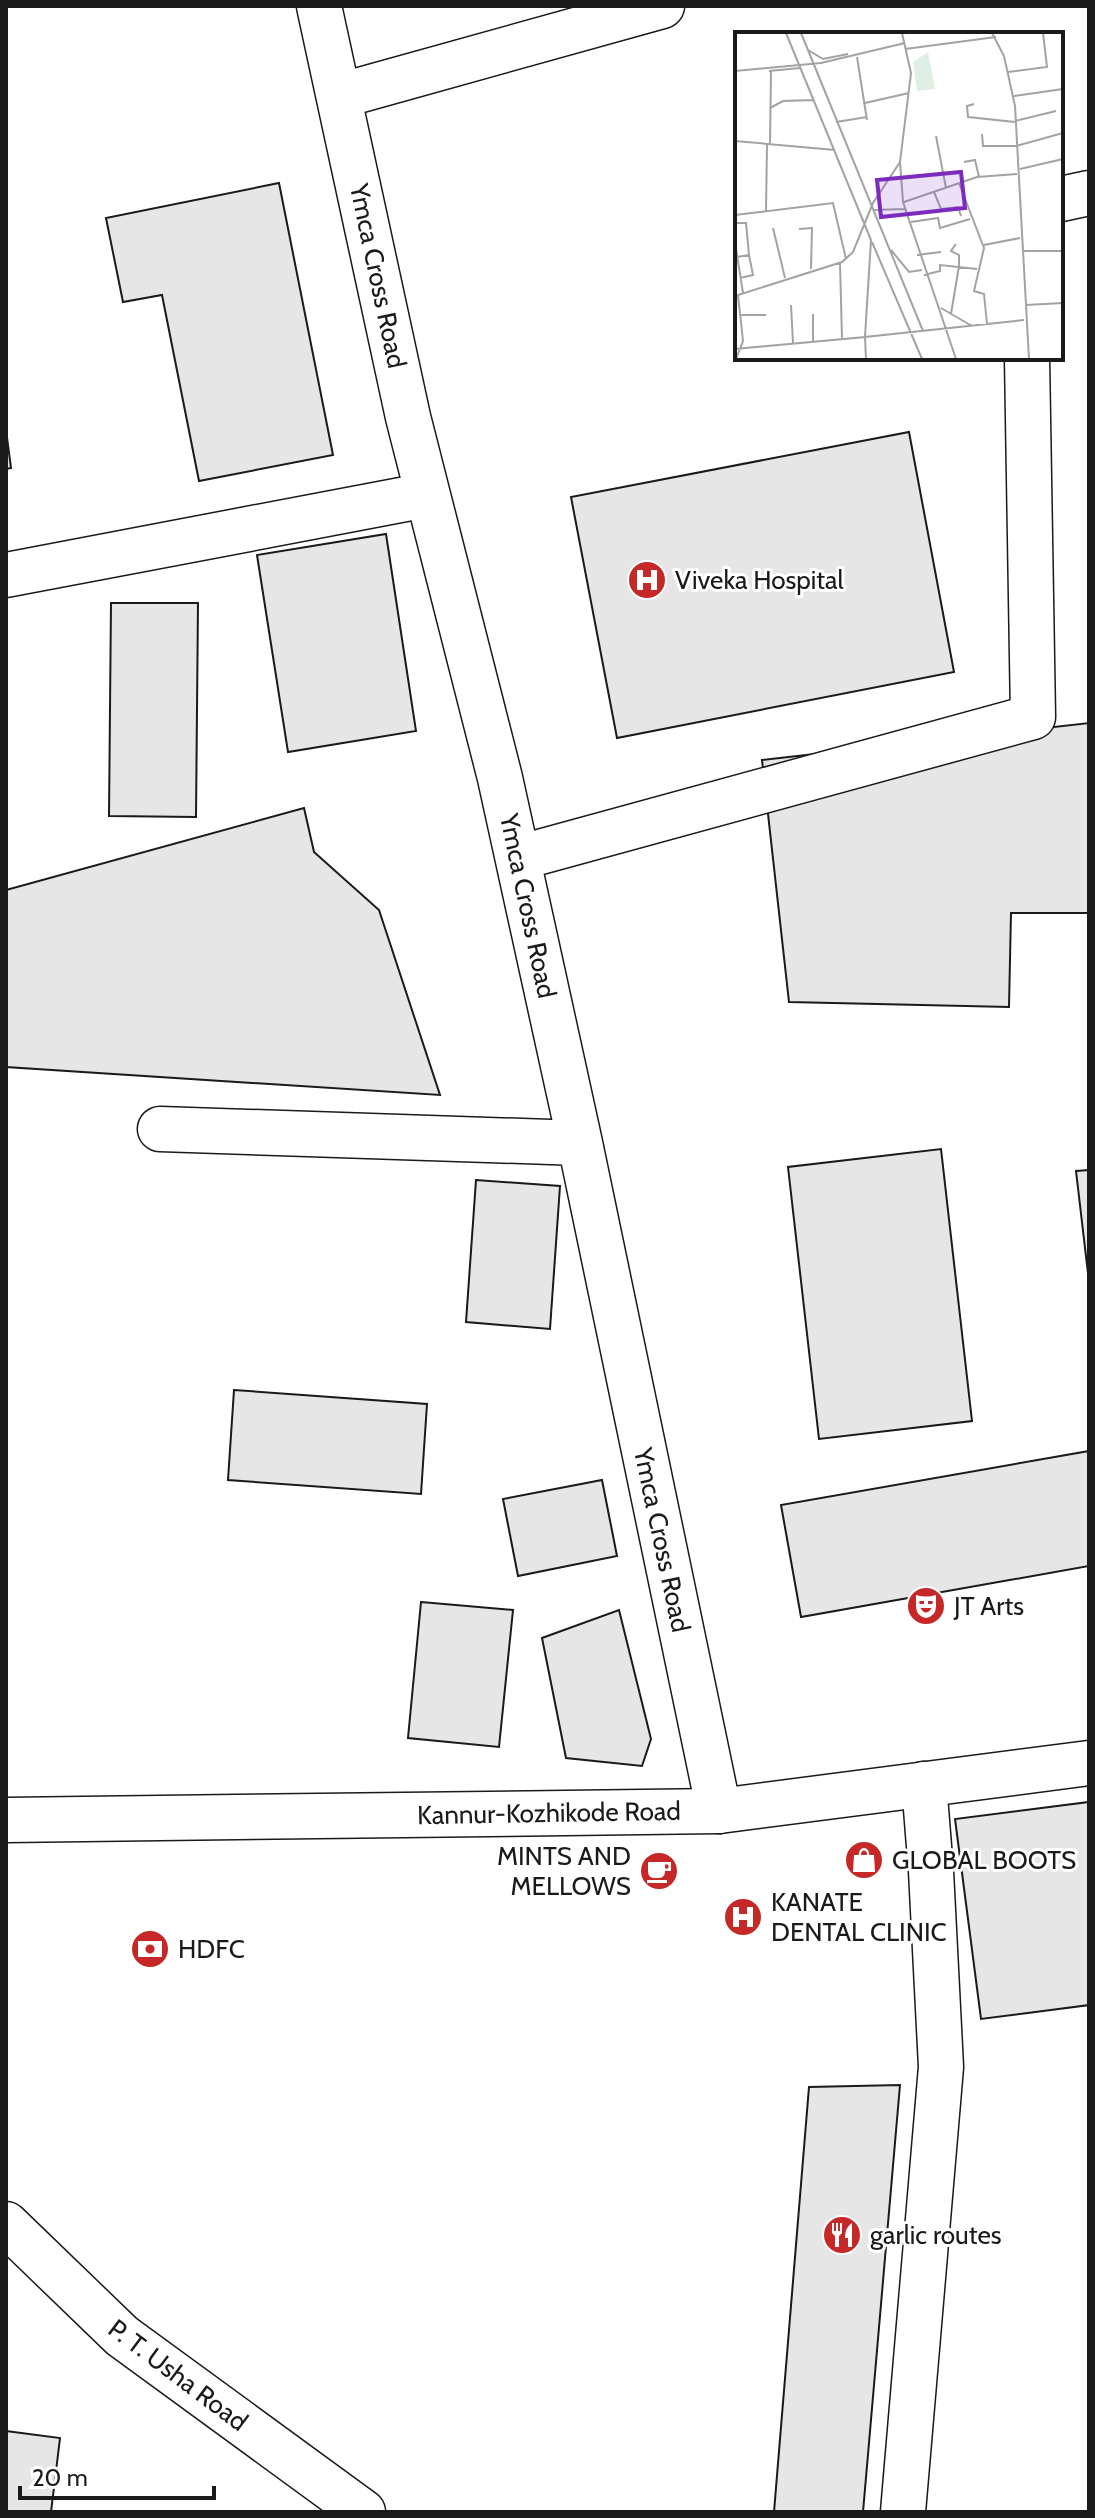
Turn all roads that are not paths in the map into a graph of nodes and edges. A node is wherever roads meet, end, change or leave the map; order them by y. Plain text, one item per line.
1 (319, 6) edge
2 (662, 6) edge
3 (339, 96) junction
4 (1089, 193) edge
5 (1063, 199) edge
6 (1027, 360) edge
7 (427, 495) junction
8 (6, 575) edge
9 (518, 858) junction
10 (160, 1129) dead end
11 (580, 1143) junction
12 (1089, 1763) edge
13 (924, 1784) junction
14 (719, 1811) junction
15 (6, 1820) edge
16 (6, 2224) edge
17 (363, 2512) edge
18 (903, 2512) edge

1 - 3 street, Ymca Cross Road
2 - 3 street
3 - 7 street, Ymca Cross Road
4 - 5 street
6 - 9 street
7 - 8 street
7 - 9 street, Ymca Cross Road
9 - 11 street, Ymca Cross Road
10 - 11 street
11 - 14 street, Ymca Cross Road
12 - 13 street, Kannur-Kozhikode Road
13 - 14 street, Kannur-Kozhikode Road
13 - 18 street
14 - 15 street, Kannur-Kozhikode Road
16 - 17 street, P. T. Usha Road

